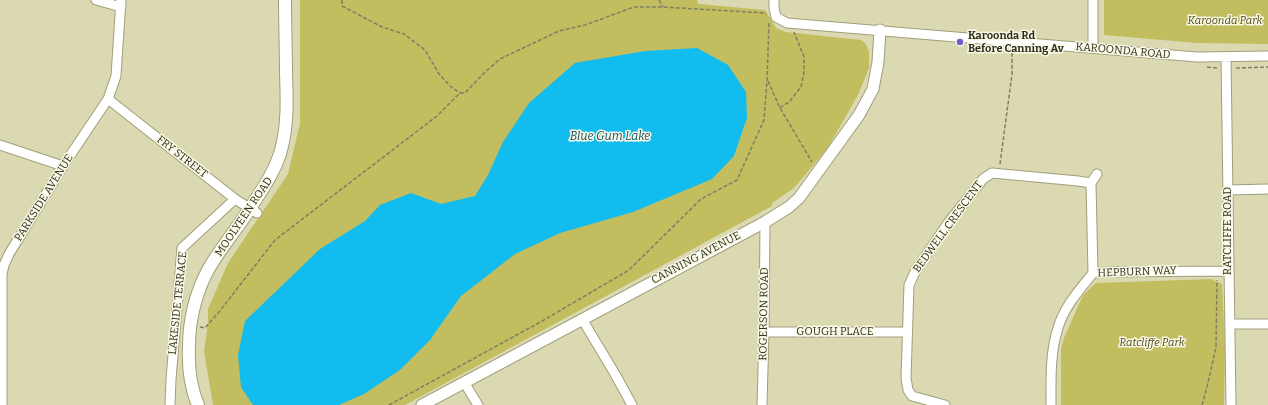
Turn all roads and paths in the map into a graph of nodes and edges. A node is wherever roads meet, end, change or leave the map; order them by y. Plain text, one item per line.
1 (96, 0) edge
2 (285, 0) edge
3 (292, 0) edge
4 (342, 0) edge
5 (659, 0) edge
6 (774, 0) edge
7 (1093, 0) edge
8 (121, 4) edge
9 (663, 7) junction
10 (767, 16) dead end
11 (769, 20) dead end
12 (790, 26) junction
13 (880, 30) junction
14 (1012, 42) junction
15 (1093, 48) junction
16 (1268, 56) edge
17 (1226, 57) junction
18 (767, 81) junction
19 (460, 93) junction
20 (108, 99) junction
21 (780, 108) junction
22 (0, 145) edge
23 (64, 166) junction
24 (820, 171) junction
25 (999, 174) junction
26 (1097, 174) dead end
27 (1091, 183) junction
28 (1228, 190) junction
29 (1268, 190) edge
30 (235, 199) junction
31 (254, 211) junction
32 (765, 222) junction
33 (1217, 271) junction
34 (1228, 271) junction
35 (1093, 273) junction
36 (1, 274) edge
37 (582, 319) junction
38 (1230, 324) junction
39 (1268, 324) edge
40 (198, 327) junction
41 (764, 332) junction
42 (907, 332) junction
43 (464, 382) junction
44 (2, 405) edge
45 (170, 405) edge
46 (198, 405) edge
47 (206, 405) edge
48 (389, 405) edge
49 (422, 405) edge
50 (478, 405) edge
51 (632, 405) edge
52 (762, 405) edge
53 (945, 405) edge
54 (1051, 405) edge
55 (1202, 405) edge
56 (1231, 405) edge

1 - 8 street
2 - 31 main road, MOOLYEEN ROAD
3 - 31 main road, MOOLYEEN ROAD
4 - 19 path
5 - 9 path
6 - 12 street
7 - 15 street
8 - 20 street, PARKSIDE AVENUE
9 - 10 path
9 - 19 path
11 - 18 path
12 - 13 street, KAROONDA ROAD
12 - 21 path
13 - 14 street, KAROONDA ROAD
13 - 24 street, CANNING AVENUE
14 - 15 street, KAROONDA ROAD
14 - 25 path
15 - 17 street, KAROONDA ROAD
16 - 17 street, KAROONDA ROAD
17 - 28 street, RATCLIFFE ROAD
18 - 21 path
18 - 48 path
19 - 40 path
20 - 23 street, PARKSIDE AVENUE
20 - 30 street, FRY STREET
21 - 24 path
22 - 23 street
23 - 36 street, PARKSIDE AVENUE
24 - 32 street, CANNING AVENUE
25 - 27 street, BEDWELL CRESCENT
25 - 42 street, BEDWELL CRESCENT
26 - 27 street
27 - 35 street
28 - 29 street
28 - 34 street, RATCLIFFE ROAD
30 - 31 street, FRY STREET
30 - 45 street, LAKESIDE TERRACE
31 - 40 main road, MOOLYEEN ROAD
31 - 46 main road, MOOLYEEN ROAD
32 - 37 street, CANNING AVENUE
32 - 41 street, ROGERSON ROAD
33 - 34 street, HEPBURN WAY
33 - 35 street, HEPBURN WAY
33 - 55 path
34 - 38 street, RATCLIFFE ROAD
35 - 54 street, HEPBURN WAY
36 - 44 street, PARKSIDE AVENUE
37 - 43 street, CANNING AVENUE
37 - 51 street
38 - 39 street
38 - 56 street, RATCLIFFE ROAD
40 - 47 main road, MOOLYEEN ROAD
41 - 42 street, GOUGH PLACE
41 - 52 street, ROGERSON ROAD
42 - 53 street, BEDWELL CRESCENT
43 - 49 street, CANNING AVENUE
43 - 50 street

